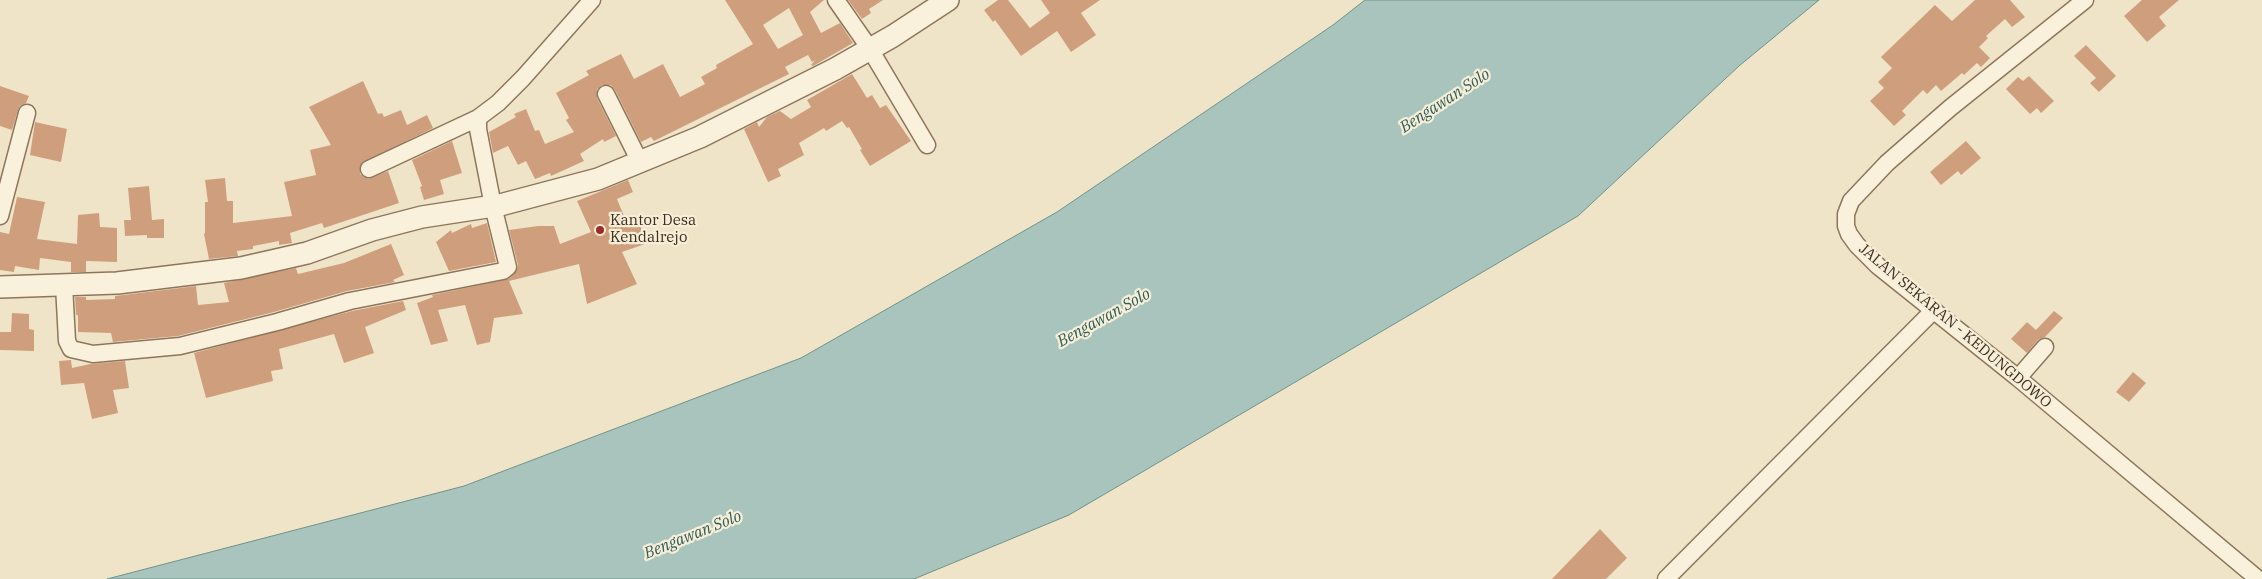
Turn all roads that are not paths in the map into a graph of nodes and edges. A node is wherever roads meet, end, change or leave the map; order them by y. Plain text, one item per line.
1 (592, 0) edge
2 (836, 0) edge
3 (948, 0) edge
4 (2085, 0) edge
5 (870, 49) junction
6 (606, 94) dead end
7 (27, 113) dead end
8 (478, 118) junction
9 (927, 144) dead end
10 (640, 162) junction
11 (369, 169) dead end
12 (493, 206) junction
13 (0, 216) edge
14 (64, 285) junction
15 (0, 288) edge
16 (1934, 310) junction
17 (2045, 347) dead end
18 (2018, 378) junction
19 (2247, 576) edge
20 (1666, 579) edge

1 - 8 street
2 - 5 street
3 - 5 street
4 - 16 street, JALAN SEKARAN - KEDUNGDOWO
5 - 9 street
5 - 10 street
6 - 10 street
7 - 13 street
8 - 11 street
8 - 12 street
10 - 12 street
12 - 14 street
12 - 14 street
14 - 15 street
16 - 18 street, JALAN SEKARAN - KEDUNGDOWO
16 - 20 street
17 - 18 street
18 - 19 street, JALAN SEKARAN - KEDUNGDOWO

